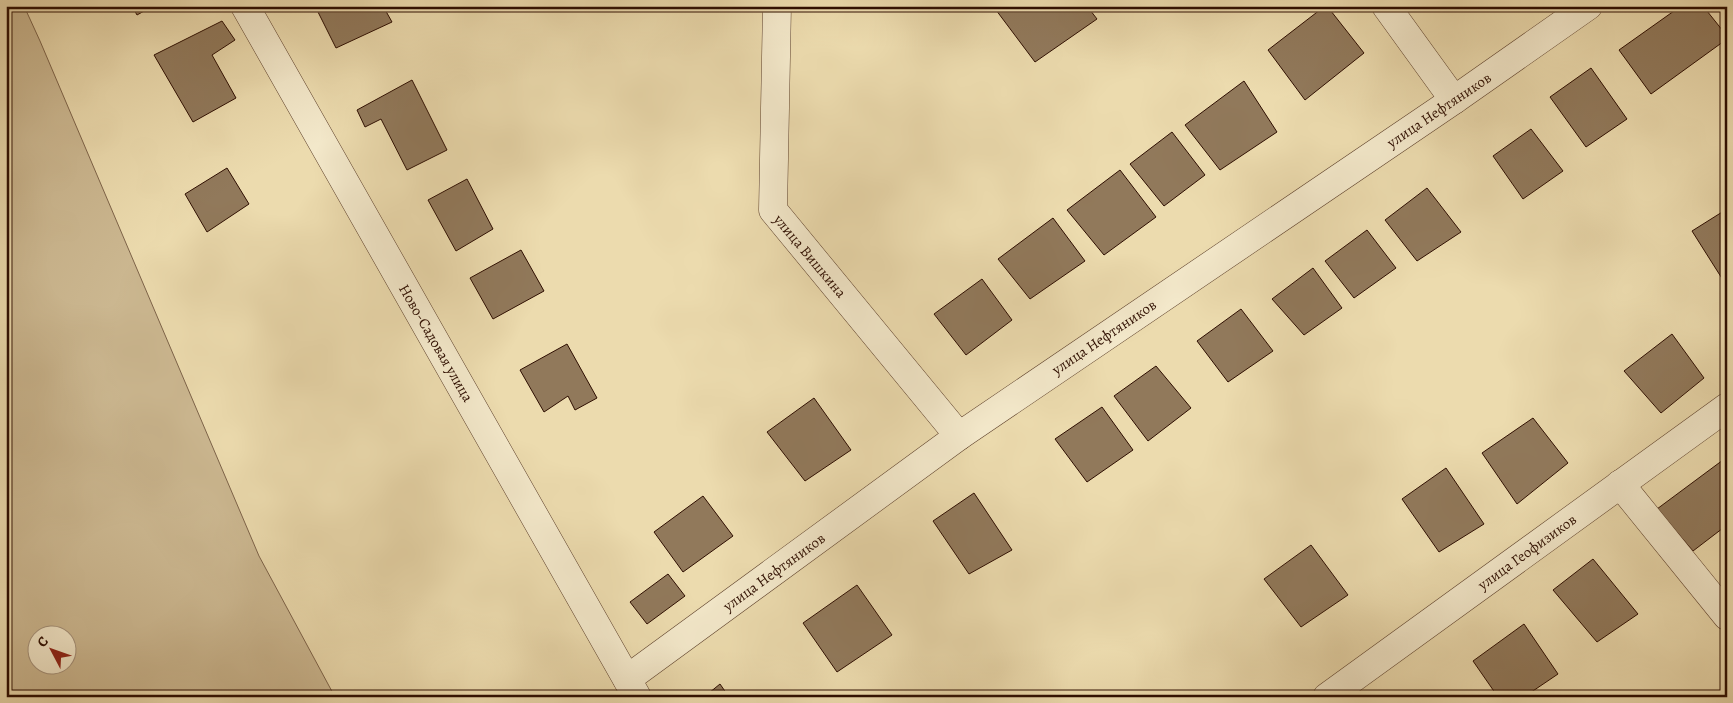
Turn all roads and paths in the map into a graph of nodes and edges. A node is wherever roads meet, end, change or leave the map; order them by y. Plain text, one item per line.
1 (245, 6) edge
2 (777, 6) edge
3 (1386, 6) edge
4 (1588, 6) edge
5 (1454, 100) junction
6 (1727, 407) edge
7 (959, 436) junction
8 (1620, 484) junction
9 (1727, 616) edge
10 (632, 688) edge
11 (1327, 697) edge

1 - 10 street, Ново-Садовая улица
2 - 7 street, улица Вишкина
3 - 5 street
4 - 5 street, улица Нефтяников
5 - 7 street, улица Нефтяников
6 - 8 street, улица Геофизиков
7 - 10 street, улица Нефтяников
8 - 9 street
8 - 11 street, улица Геофизиков

